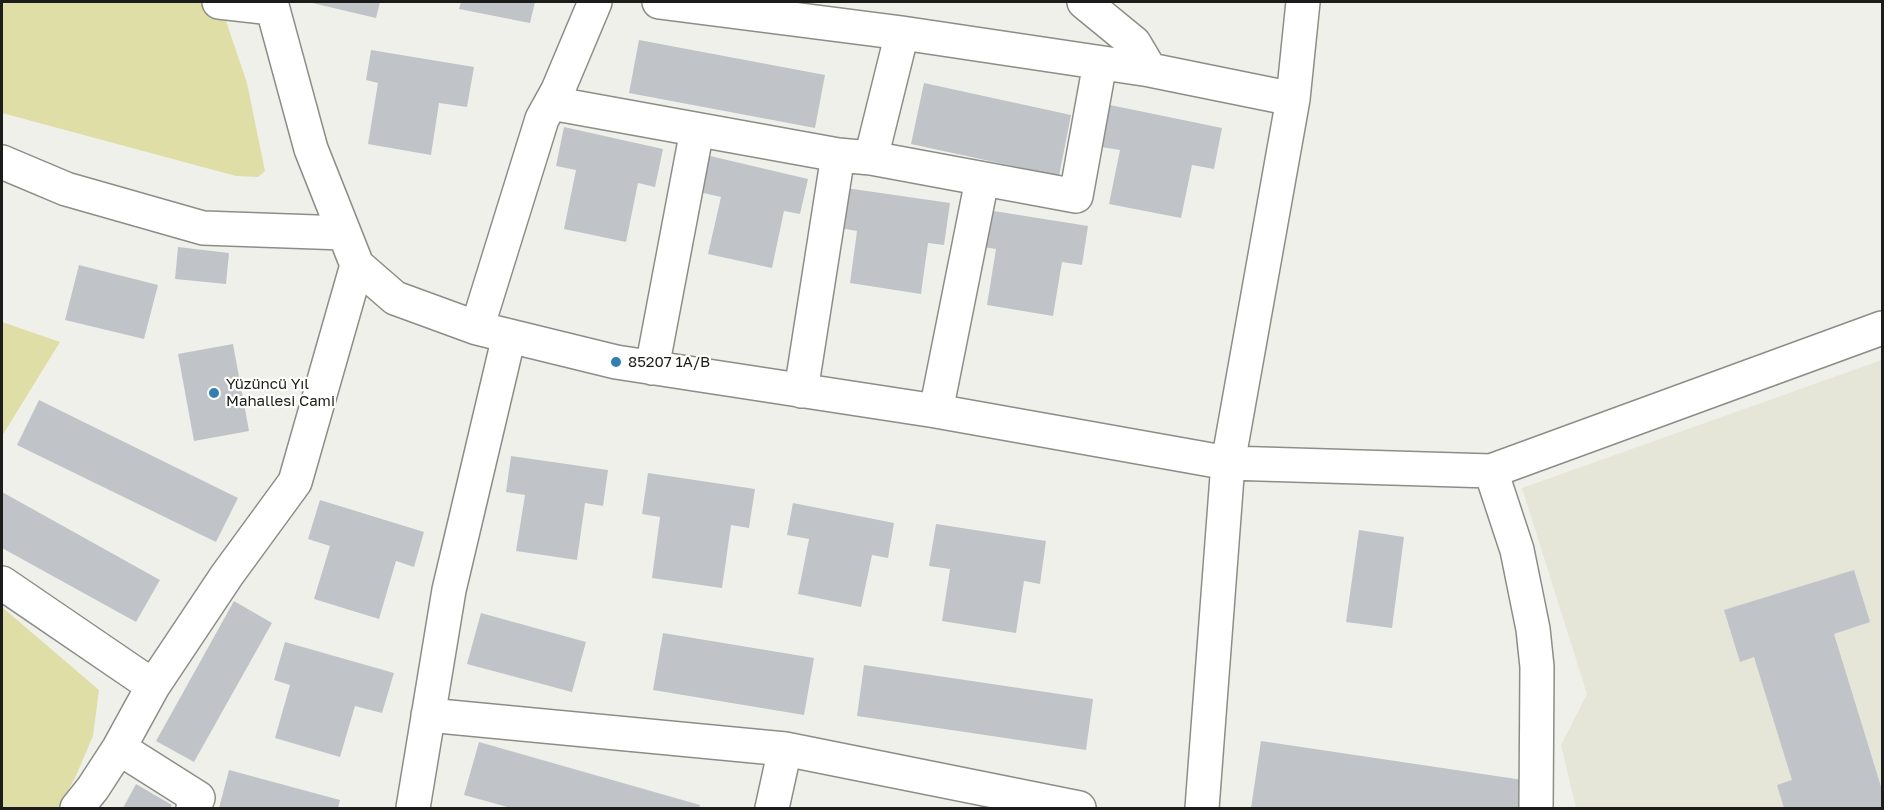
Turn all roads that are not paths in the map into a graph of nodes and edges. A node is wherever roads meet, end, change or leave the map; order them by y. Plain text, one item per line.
1 (219, 2) edge
2 (595, 2) edge
3 (659, 2) edge
4 (1084, 2) edge
5 (1303, 2) edge
6 (271, 5) edge
7 (812, 12) edge
8 (902, 33) junction
9 (1100, 63) junction
10 (1150, 70) junction
11 (1293, 99) junction
12 (551, 103) junction
13 (697, 130) junction
14 (838, 155) junction
15 (871, 158) junction
16 (2, 162) edge
17 (982, 180) junction
18 (344, 233) junction
19 (357, 265) junction
20 (477, 328) junction
21 (1882, 328) edge
22 (509, 336) junction
23 (652, 368) junction
24 (801, 391) junction
25 (936, 411) junction
26 (1228, 463) junction
27 (1491, 471) junction
28 (2, 583) edge
29 (153, 686) junction
30 (428, 715) junction
31 (118, 748) junction
32 (785, 749) junction
33 (77, 808) edge
34 (193, 808) edge
35 (413, 808) edge
36 (772, 808) edge
37 (1079, 808) edge
38 (1202, 808) edge
39 (1536, 808) edge

1 - 6 street
2 - 12 street
3 - 7 street
4 - 10 street
5 - 11 street
6 - 18 street
7 - 8 street
8 - 9 street
8 - 15 street
9 - 10 street
9 - 17 street
10 - 11 street
11 - 26 street
12 - 13 street
12 - 20 street
13 - 14 street
13 - 23 street
14 - 15 street
14 - 24 street
15 - 17 street
16 - 18 street
17 - 25 street
18 - 19 street
19 - 20 street
19 - 29 street
20 - 22 street
21 - 27 street
22 - 23 street
22 - 30 street
23 - 24 street
24 - 25 street
25 - 26 street
26 - 27 street
26 - 38 street
27 - 39 street
28 - 29 street
29 - 31 street
30 - 32 street
30 - 35 street
31 - 33 street
31 - 34 street
32 - 36 street
32 - 37 street

